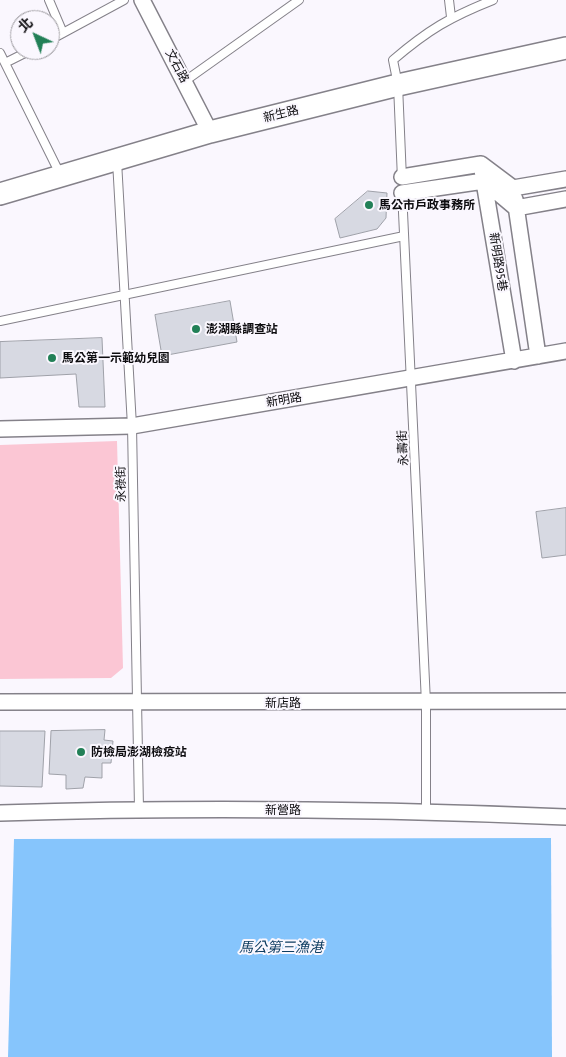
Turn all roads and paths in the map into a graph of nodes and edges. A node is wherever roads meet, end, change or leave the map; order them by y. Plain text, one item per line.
1 (49, 0) edge
2 (124, 0) edge
3 (142, 0) edge
4 (299, 0) edge
5 (449, 0) edge
6 (493, 0) edge
7 (451, 17) junction
8 (63, 33) junction
9 (60, 35) edge
10 (566, 48) edge
11 (0, 53) edge
12 (12, 60) edge
13 (5, 64) junction
14 (186, 81) junction
15 (398, 85) junction
16 (210, 132) junction
17 (117, 159) junction
18 (481, 164) junction
19 (62, 177) junction
20 (402, 177) junction
21 (566, 179) edge
22 (484, 181) junction
23 (513, 188) junction
24 (402, 193) junction
25 (0, 194) edge
26 (566, 199) edge
27 (516, 208) junction
28 (404, 236) junction
29 (124, 294) junction
30 (0, 321) edge
31 (566, 351) edge
32 (538, 356) junction
33 (514, 361) junction
34 (411, 378) junction
35 (132, 426) junction
36 (0, 429) edge
37 (566, 701) edge
38 (0, 702) edge
39 (136, 703) junction
40 (426, 703) junction
41 (139, 808) junction
42 (426, 811) junction
43 (0, 813) edge
44 (566, 817) edge

1 - 8 lane
2 - 8 lane
3 - 14 street, 文石路
4 - 14 lane
5 - 7 lane
6 - 7 lane
7 - 15 lane, 永壽街
8 - 9 lane
10 - 15 main road, 新生路
11 - 13 lane
12 - 13 lane
13 - 19 lane
14 - 16 street, 文石路
15 - 16 main road, 新生路
15 - 20 lane, 永壽街
16 - 17 main road, 新生路
17 - 19 main road, 新生路
17 - 29 lane, 永祿街
18 - 20 street
18 - 22 street, 新明路95巷
18 - 23 street
19 - 25 main road, 新生路
20 - 24 lane, 永壽街
21 - 23 street
22 - 24 street
22 - 27 street
22 - 33 street, 新明路95巷
23 - 27 street
24 - 28 lane, 永壽街
26 - 27 street
27 - 32 street
28 - 29 lane
28 - 34 lane, 永壽街
29 - 30 lane
29 - 35 lane, 永祿街
31 - 32 street, 新明路
32 - 33 street, 新明路
33 - 34 street, 新明路
34 - 35 street, 新明路
34 - 40 lane, 永壽街
35 - 36 street, 新明路
35 - 39 lane, 永祿街
37 - 40 street, 新店路
38 - 39 street, 新店路
39 - 40 street, 新店路
39 - 41 lane, 永祿街
40 - 42 lane, 永壽街
41 - 42 street, 新營路
41 - 43 street, 新營路
42 - 44 street, 新營路

